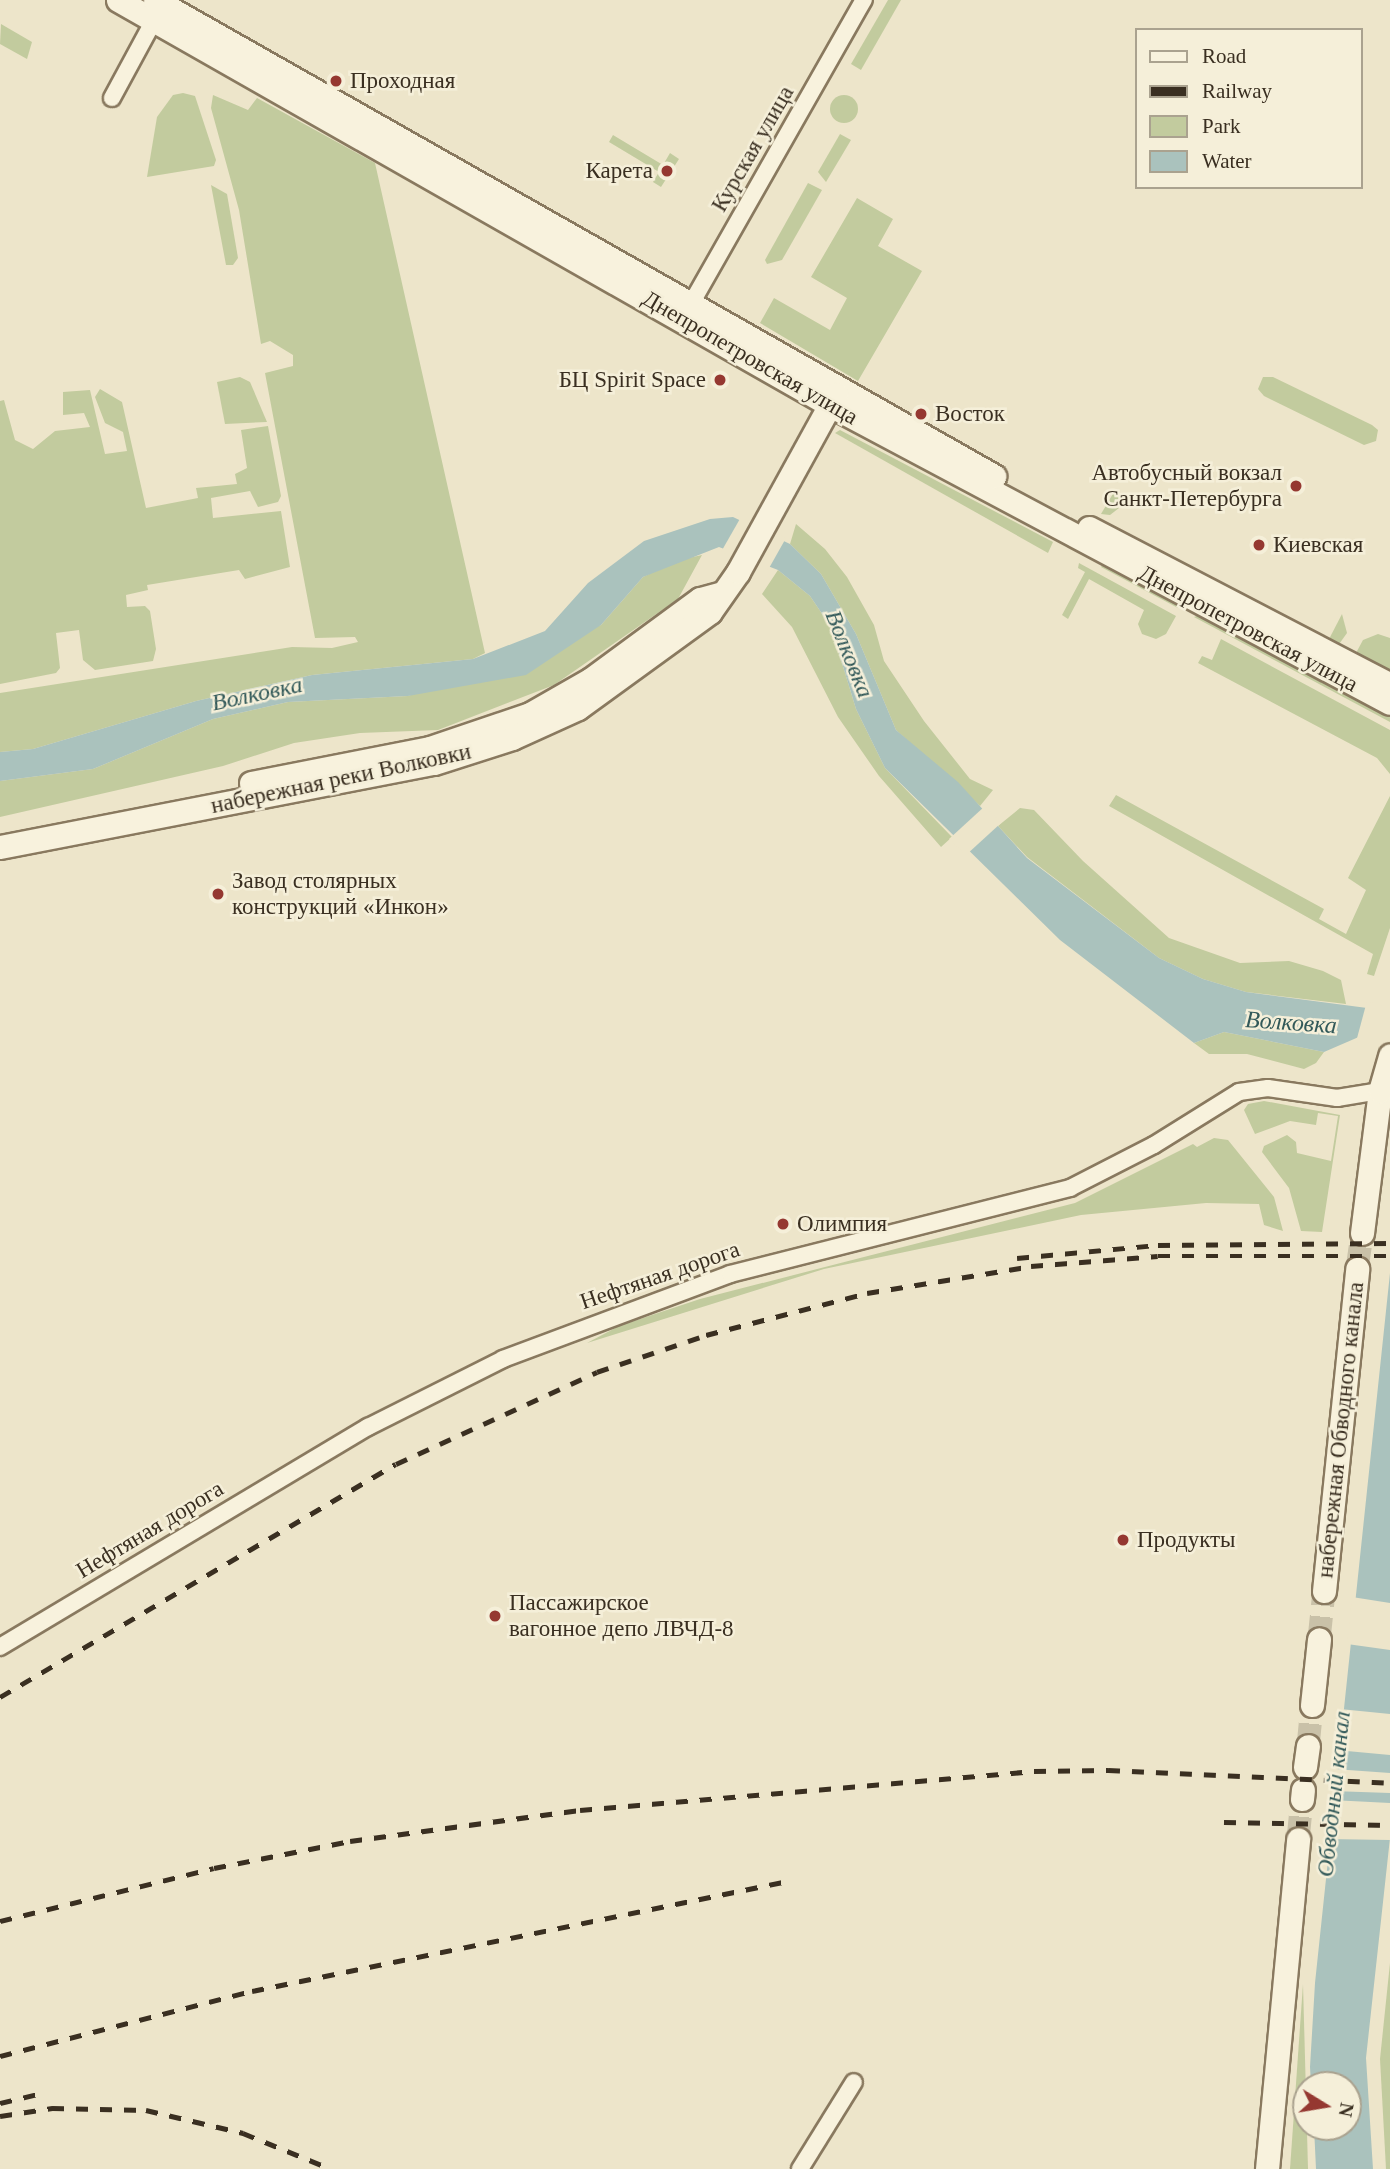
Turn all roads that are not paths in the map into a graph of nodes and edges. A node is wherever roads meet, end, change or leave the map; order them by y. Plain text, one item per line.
1 (118, 0) edge
2 (864, 0) edge
3 (159, 6) edge
4 (112, 97) dead end
5 (687, 313) junction
6 (834, 397) junction
7 (719, 594) junction
8 (1390, 685) edge
9 (1390, 704) edge
10 (0, 831) edge
11 (0, 847) edge
12 (1385, 1072) edge
13 (1362, 1233) tunnel mouth
14 (1357, 1269) tunnel mouth
15 (1324, 1591) tunnel mouth
16 (1319, 1639) tunnel mouth
17 (0, 1647) edge
18 (1312, 1705) tunnel mouth
19 (1298, 1839) tunnel mouth
20 (854, 2082) dead end
21 (800, 2169) edge
22 (1267, 2169) edge

1 - 3 main road, Днепропетровская улица
2 - 5 street, Курская улица
3 - 4 street
3 - 5 main road, Днепропетровская улица
5 - 6 main road, Днепропетровская улица
6 - 7 main road, набережная реки Волковки
6 - 8 main road, Днепропетровская улица
6 - 9 main road, Днепропетровская улица
7 - 10 main road, набережная реки Волковки
7 - 11 main road, набережная реки Волковки
12 - 13 main road
12 - 17 street, Нефтяная дорога
14 - 15 main road, набережная Обводного канала
16 - 18 main road
19 - 22 main road
20 - 21 street

